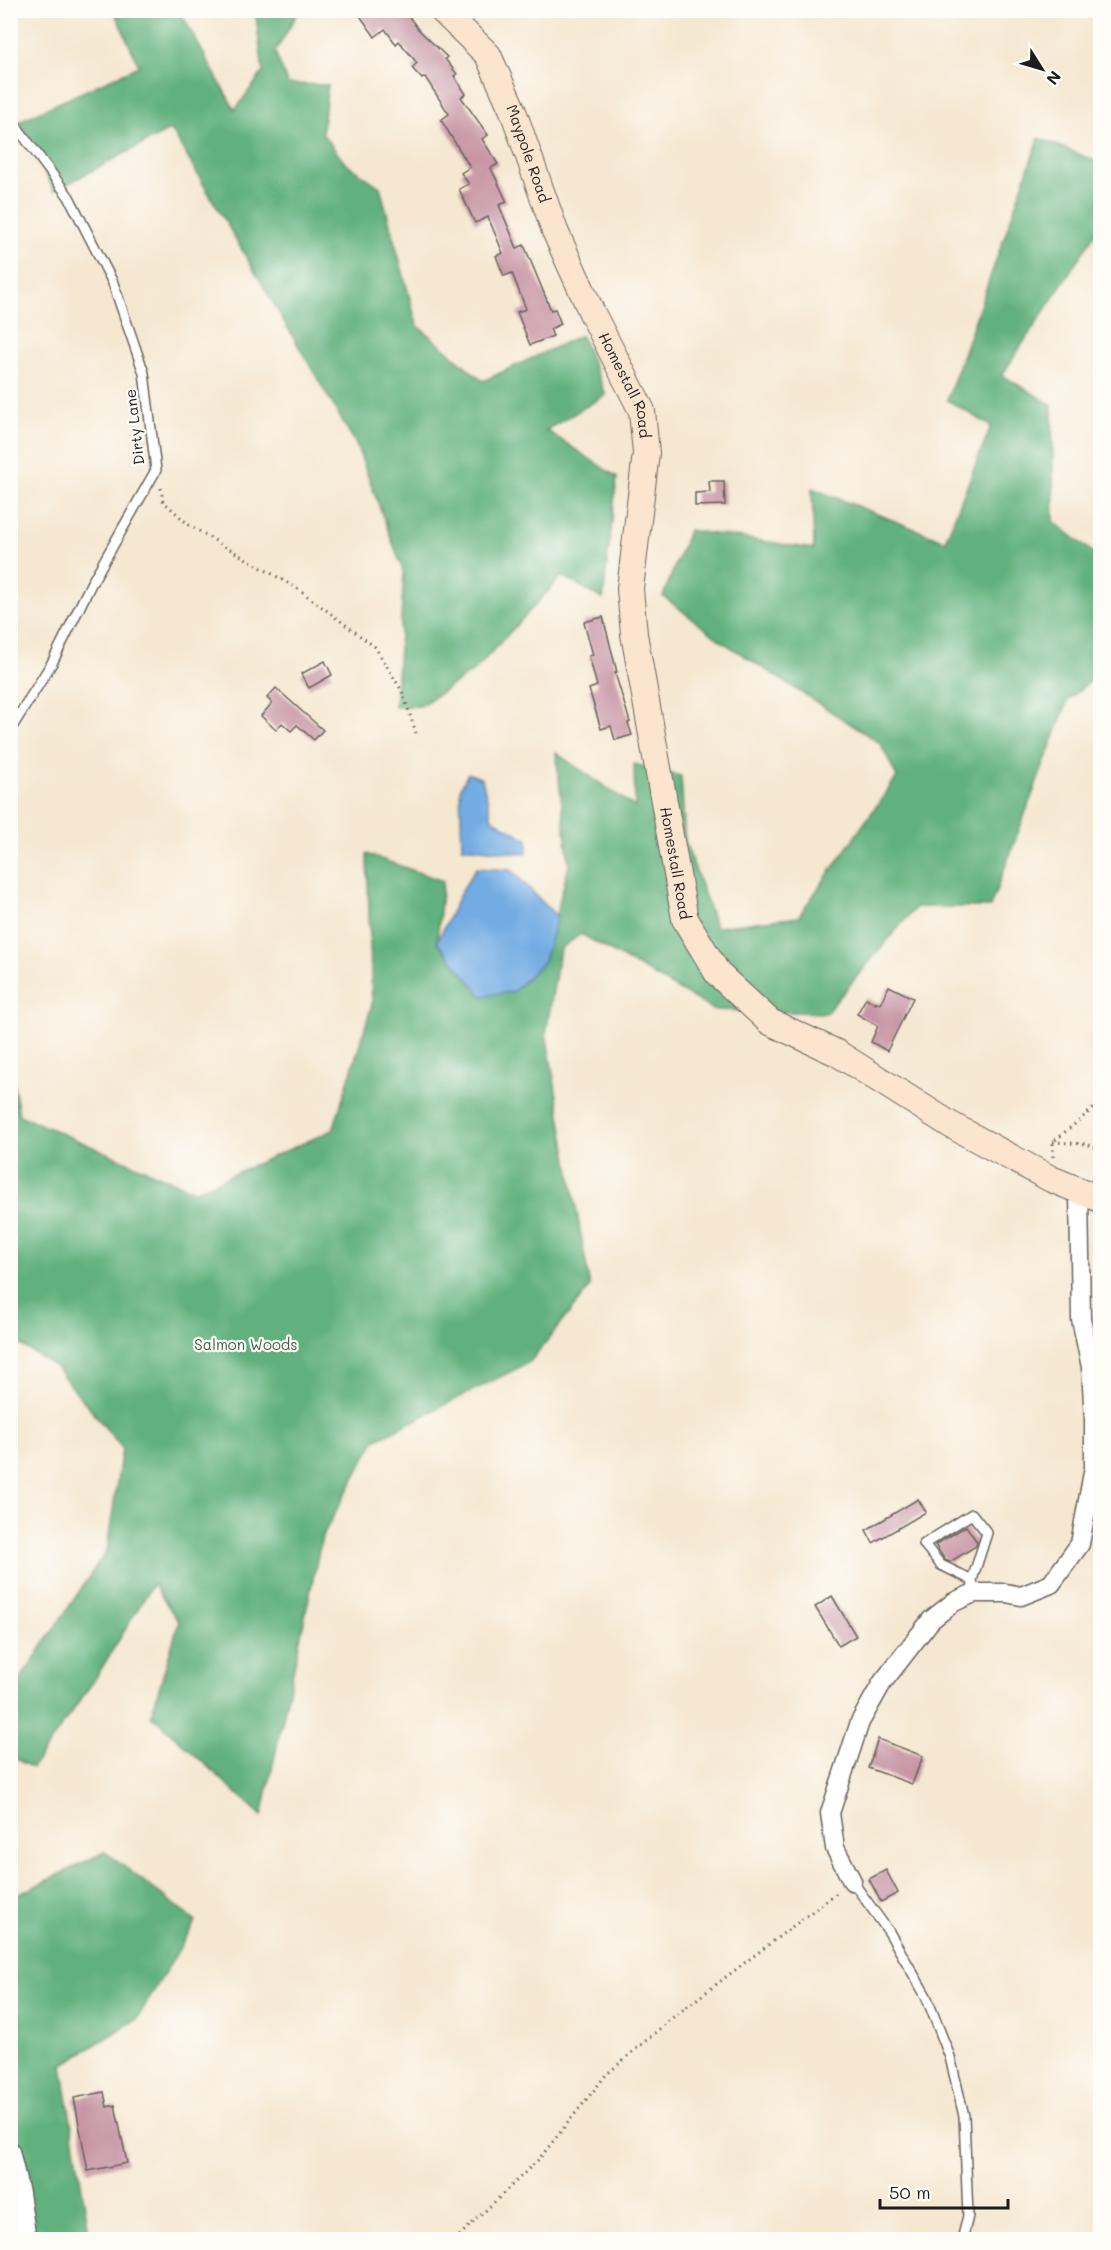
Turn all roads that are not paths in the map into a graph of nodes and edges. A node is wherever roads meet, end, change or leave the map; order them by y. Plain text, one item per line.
1 (442, 10) edge
2 (10, 118) edge
3 (592, 313) joint
4 (10, 730) edge
5 (1090, 1195) edge
6 (973, 1586) junction
7 (852, 1881) joint
8 (10, 2151) edge
9 (27, 2240) edge
10 (962, 2240) edge

1 - 3 street, Maypole Road
2 - 4 lane, Dirty Lane
3 - 5 street, Homestall Road
5 - 6 street
6 - 6 lane
6 - 7 street
7 - 10 lane
8 - 9 street

